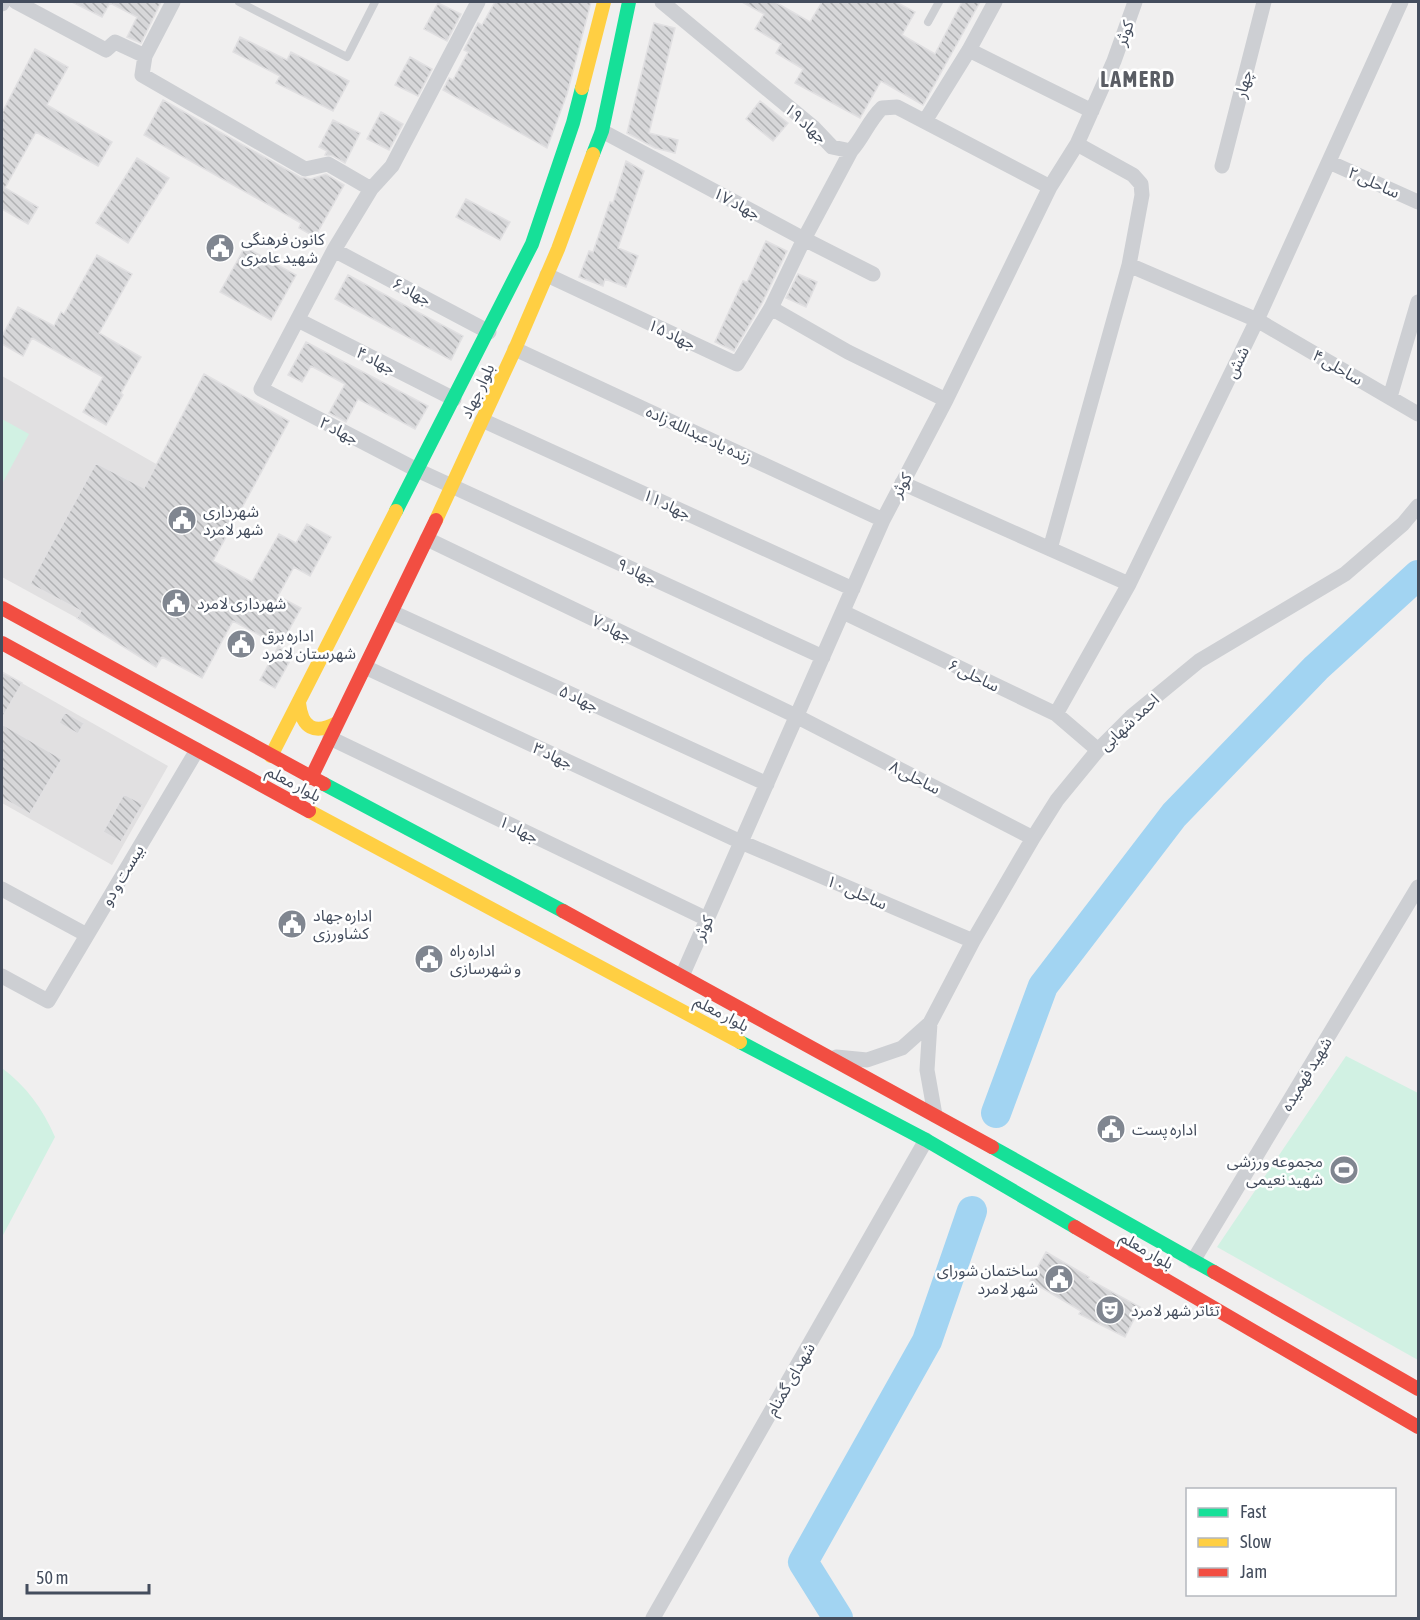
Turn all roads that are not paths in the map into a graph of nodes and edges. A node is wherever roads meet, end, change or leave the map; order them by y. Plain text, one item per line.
1 (16, 2) edge
2 (173, 2) edge
3 (239, 2) edge
4 (375, 2) edge
5 (478, 2) edge
6 (604, 2) edge
7 (629, 2) edge
8 (662, 2) edge
9 (939, 2) edge
10 (995, 2) edge
11 (1135, 2) edge
12 (1264, 2) edge
13 (1396, 3) edge
14 (928, 22) dead end
15 (969, 50) junction
16 (145, 56) junction
17 (1092, 111) junction
18 (925, 121) junction
19 (602, 131) junction
20 (1077, 144) junction
21 (851, 151) junction
22 (1329, 162) junction
23 (1222, 166) dead end
24 (1050, 187) junction
25 (370, 189) junction
26 (1419, 202) edge
27 (804, 239) junction
28 (334, 250) junction
29 (1129, 265) junction
30 (873, 274) dead end
31 (547, 275) junction
32 (1419, 302) edge
33 (771, 308) junction
34 (298, 320) junction
35 (1257, 320) junction
36 (489, 332) junction
37 (515, 349) junction
38 (1390, 397) junction
39 (454, 399) junction
40 (946, 400) junction
41 (1419, 414) edge
42 (482, 420) junction
43 (417, 470) junction
44 (902, 483) junction
45 (451, 486) junction
46 (1419, 506) edge
47 (883, 520) junction
48 (427, 539) junction
49 (1050, 549) junction
50 (1129, 584) junction
51 (853, 589) junction
52 (2, 608) edge
53 (392, 612) junction
54 (843, 612) junction
55 (2, 643) edge
56 (822, 657) junction
57 (365, 667) junction
58 (299, 703) junction
59 (1056, 714) junction
60 (796, 716) junction
61 (338, 723) junction
62 (330, 738) junction
63 (197, 750) junction
64 (1098, 750) junction
65 (271, 756) junction
66 (311, 778) junction
67 (766, 784) junction
68 (1033, 838) junction
69 (741, 842) junction
70 (1419, 887) edge
71 (2, 889) edge
72 (525, 909) junction
73 (707, 919) junction
74 (87, 935) junction
75 (973, 941) junction
76 (2, 975) edge
77 (682, 976) junction
78 (930, 1023) junction
79 (830, 1056) junction
80 (935, 1115) junction
81 (926, 1140) junction
82 (1193, 1261) junction
83 (1419, 1389) edge
84 (1419, 1427) edge
85 (653, 1618) edge

1 - 16 street
2 - 16 street
3 - 4 lane
5 - 25 street
6 - 36 street, بلوار جهاد
7 - 19 street, بلوار جهاد
8 - 21 street, جهاد ۱۹
9 - 14 lane
10 - 15 street
11 - 17 street, کوثر
12 - 23 street, چهار
13 - 22 street, شش
15 - 17 street
15 - 18 street
16 - 25 street
17 - 20 street, کوثر
18 - 21 street
18 - 24 street
19 - 27 street, جهاد ۱۷
19 - 31 street, بلوار جهاد
20 - 24 street, کوثر
20 - 29 street
21 - 27 street
22 - 26 street, ساحلی ۲
22 - 35 street, شش
24 - 40 street, کوثر
25 - 28 street
27 - 30 street, جهاد ۱۷
27 - 33 street
28 - 34 street
28 - 36 street, جهاد ۶
29 - 35 street, ساحلی ۴
29 - 49 street
31 - 33 street, جهاد ۱۵
31 - 37 street, بلوار جهاد
32 - 38 street
33 - 40 street
34 - 39 street, جهاد ۴
34 - 43 street, جهاد ۲
35 - 38 street, ساحلی ۴
35 - 50 street, شش
36 - 39 street, بلوار جهاد
37 - 42 street, بلوار جهاد
37 - 47 street, زنده یاد عبدالله زاده
38 - 41 street, ساحلی ۴
39 - 43 street, بلوار جهاد
40 - 44 street, کوثر
42 - 45 street, بلوار جهاد
42 - 51 street, جهاد ۱۱
43 - 45 street, جهاد ۲
43 - 58 street, بلوار جهاد
44 - 47 street, کوثر
44 - 49 street
45 - 48 street, بلوار جهاد
45 - 56 street, جهاد ۹
46 - 64 street, احمد شهابی
47 - 51 street, کوثر
48 - 53 street, بلوار جهاد
48 - 60 street, جهاد ۷
49 - 50 street
50 - 59 street, شش
51 - 54 street, کوثر
52 - 65 street, بلوار معلم
53 - 57 street, بلوار جهاد
53 - 67 street, جهاد ۵
54 - 56 street, کوثر
54 - 59 street, ساحلی ۶
55 - 63 street, بلوار معلم
56 - 60 street, کوثر
57 - 61 street, بلوار جهاد
57 - 69 street, جهاد ۳
58 - 61 street
58 - 65 street, بلوار جهاد
59 - 64 street, ساحلی ۶
60 - 67 street, کوثر
60 - 68 street, ساحلی ۸
61 - 62 street, بلوار جهاد
62 - 66 street, بلوار جهاد
62 - 73 street, جهاد ۱
63 - 72 street, بلوار معلم
63 - 74 street, بیست و دو
64 - 68 street, احمد شهابی
65 - 66 street, بلوار معلم
66 - 72 street, بلوار معلم
67 - 69 street, کوثر
68 - 75 street, احمد شهابی
69 - 73 street, کوثر
69 - 75 street, ساحلی ۱۰
70 - 82 street, شهید فهمیده
71 - 74 street
72 - 77 street, بلوار معلم
72 - 81 street, بلوار معلم
73 - 77 street, کوثر
74 - 76 street, بیست و دو
75 - 78 street, احمد شهابی
77 - 79 street, بلوار معلم
78 - 79 street, احمد شهابی
78 - 80 street, احمد شهابی
79 - 80 street, بلوار معلم
80 - 82 street, بلوار معلم
81 - 84 street, بلوار معلم
81 - 85 street, شهدای گمنام
82 - 83 street, بلوار معلم

